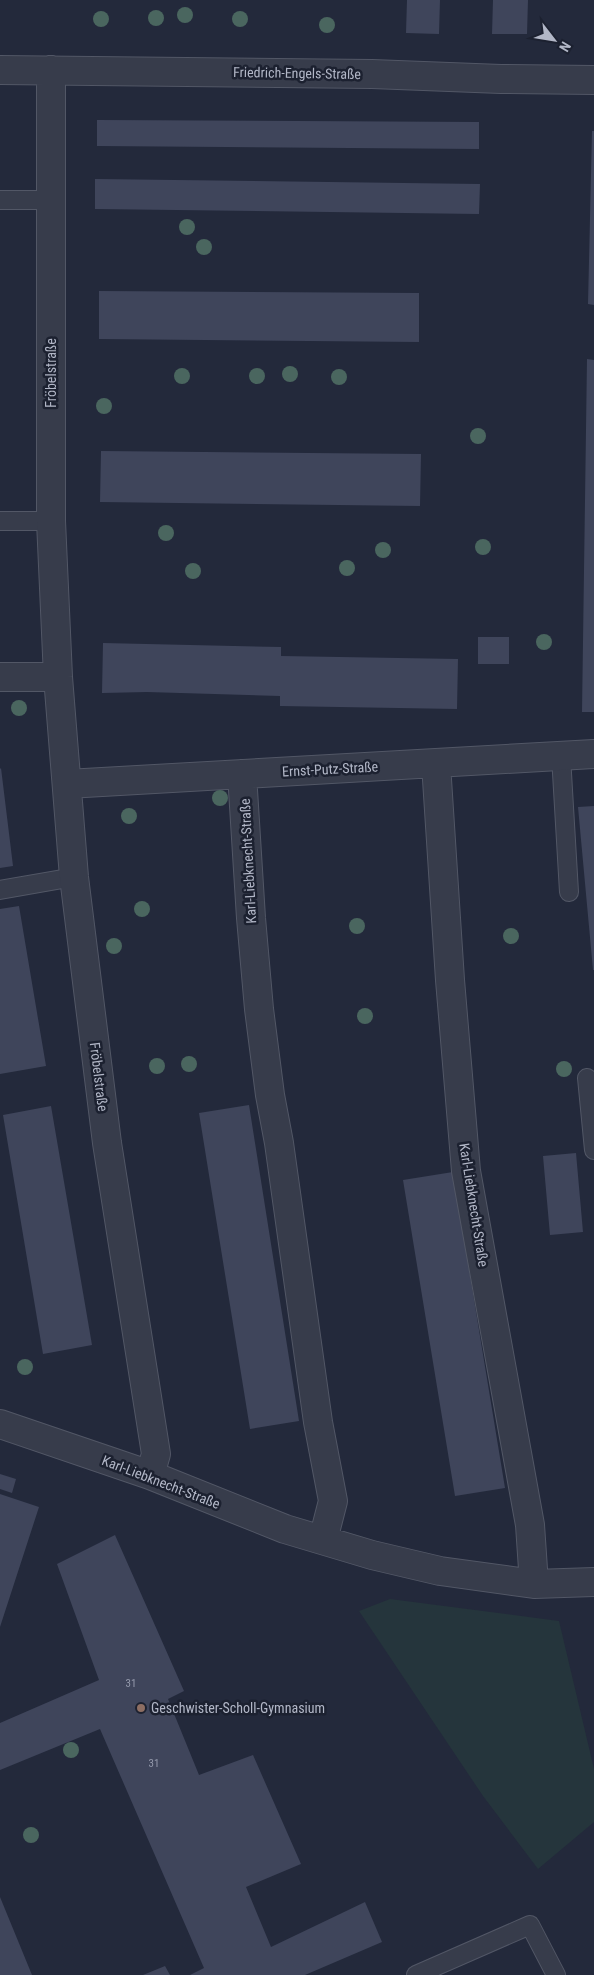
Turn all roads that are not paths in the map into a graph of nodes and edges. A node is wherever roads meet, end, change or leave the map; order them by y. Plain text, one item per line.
1 (0, 70) edge
2 (51, 70) junction
3 (594, 80) edge
4 (0, 200) edge
5 (51, 200) junction
6 (0, 521) edge
7 (51, 521) junction
8 (58, 676) junction
9 (0, 677) edge
10 (594, 754) edge
11 (561, 756) junction
12 (436, 764) junction
13 (242, 774) junction
14 (67, 784) junction
15 (74, 877) junction
16 (0, 890) edge
17 (569, 892) dead end
18 (587, 1078) dead end
19 (594, 1150) edge
20 (0, 1424) edge
21 (150, 1475) junction
22 (323, 1540) junction
23 (594, 1582) edge
24 (534, 1584) junction
25 (416, 1975) edge
26 (556, 1975) edge

1 - 2 street, Friedrich-Engels-Straße
2 - 3 street, Friedrich-Engels-Straße
2 - 5 street, Fröbelstraße
4 - 5 lane
5 - 7 street, Fröbelstraße
6 - 7 lane
7 - 8 street, Fröbelstraße
8 - 9 street
8 - 14 street, Fröbelstraße
10 - 11 street, Ernst-Putz-Straße
11 - 12 street, Ernst-Putz-Straße
11 - 17 lane
12 - 13 street, Ernst-Putz-Straße
12 - 24 street, Karl-Liebknecht-Straße
13 - 14 street, Ernst-Putz-Straße
13 - 22 street, Karl-Liebknecht-Straße
14 - 15 street, Fröbelstraße
15 - 16 lane
15 - 21 street, Fröbelstraße
18 - 19 lane
20 - 21 street, Karl-Liebknecht-Straße
21 - 22 street, Karl-Liebknecht-Straße
22 - 24 street, Karl-Liebknecht-Straße
23 - 24 street, Karl-Liebknecht-Straße
25 - 26 lane

